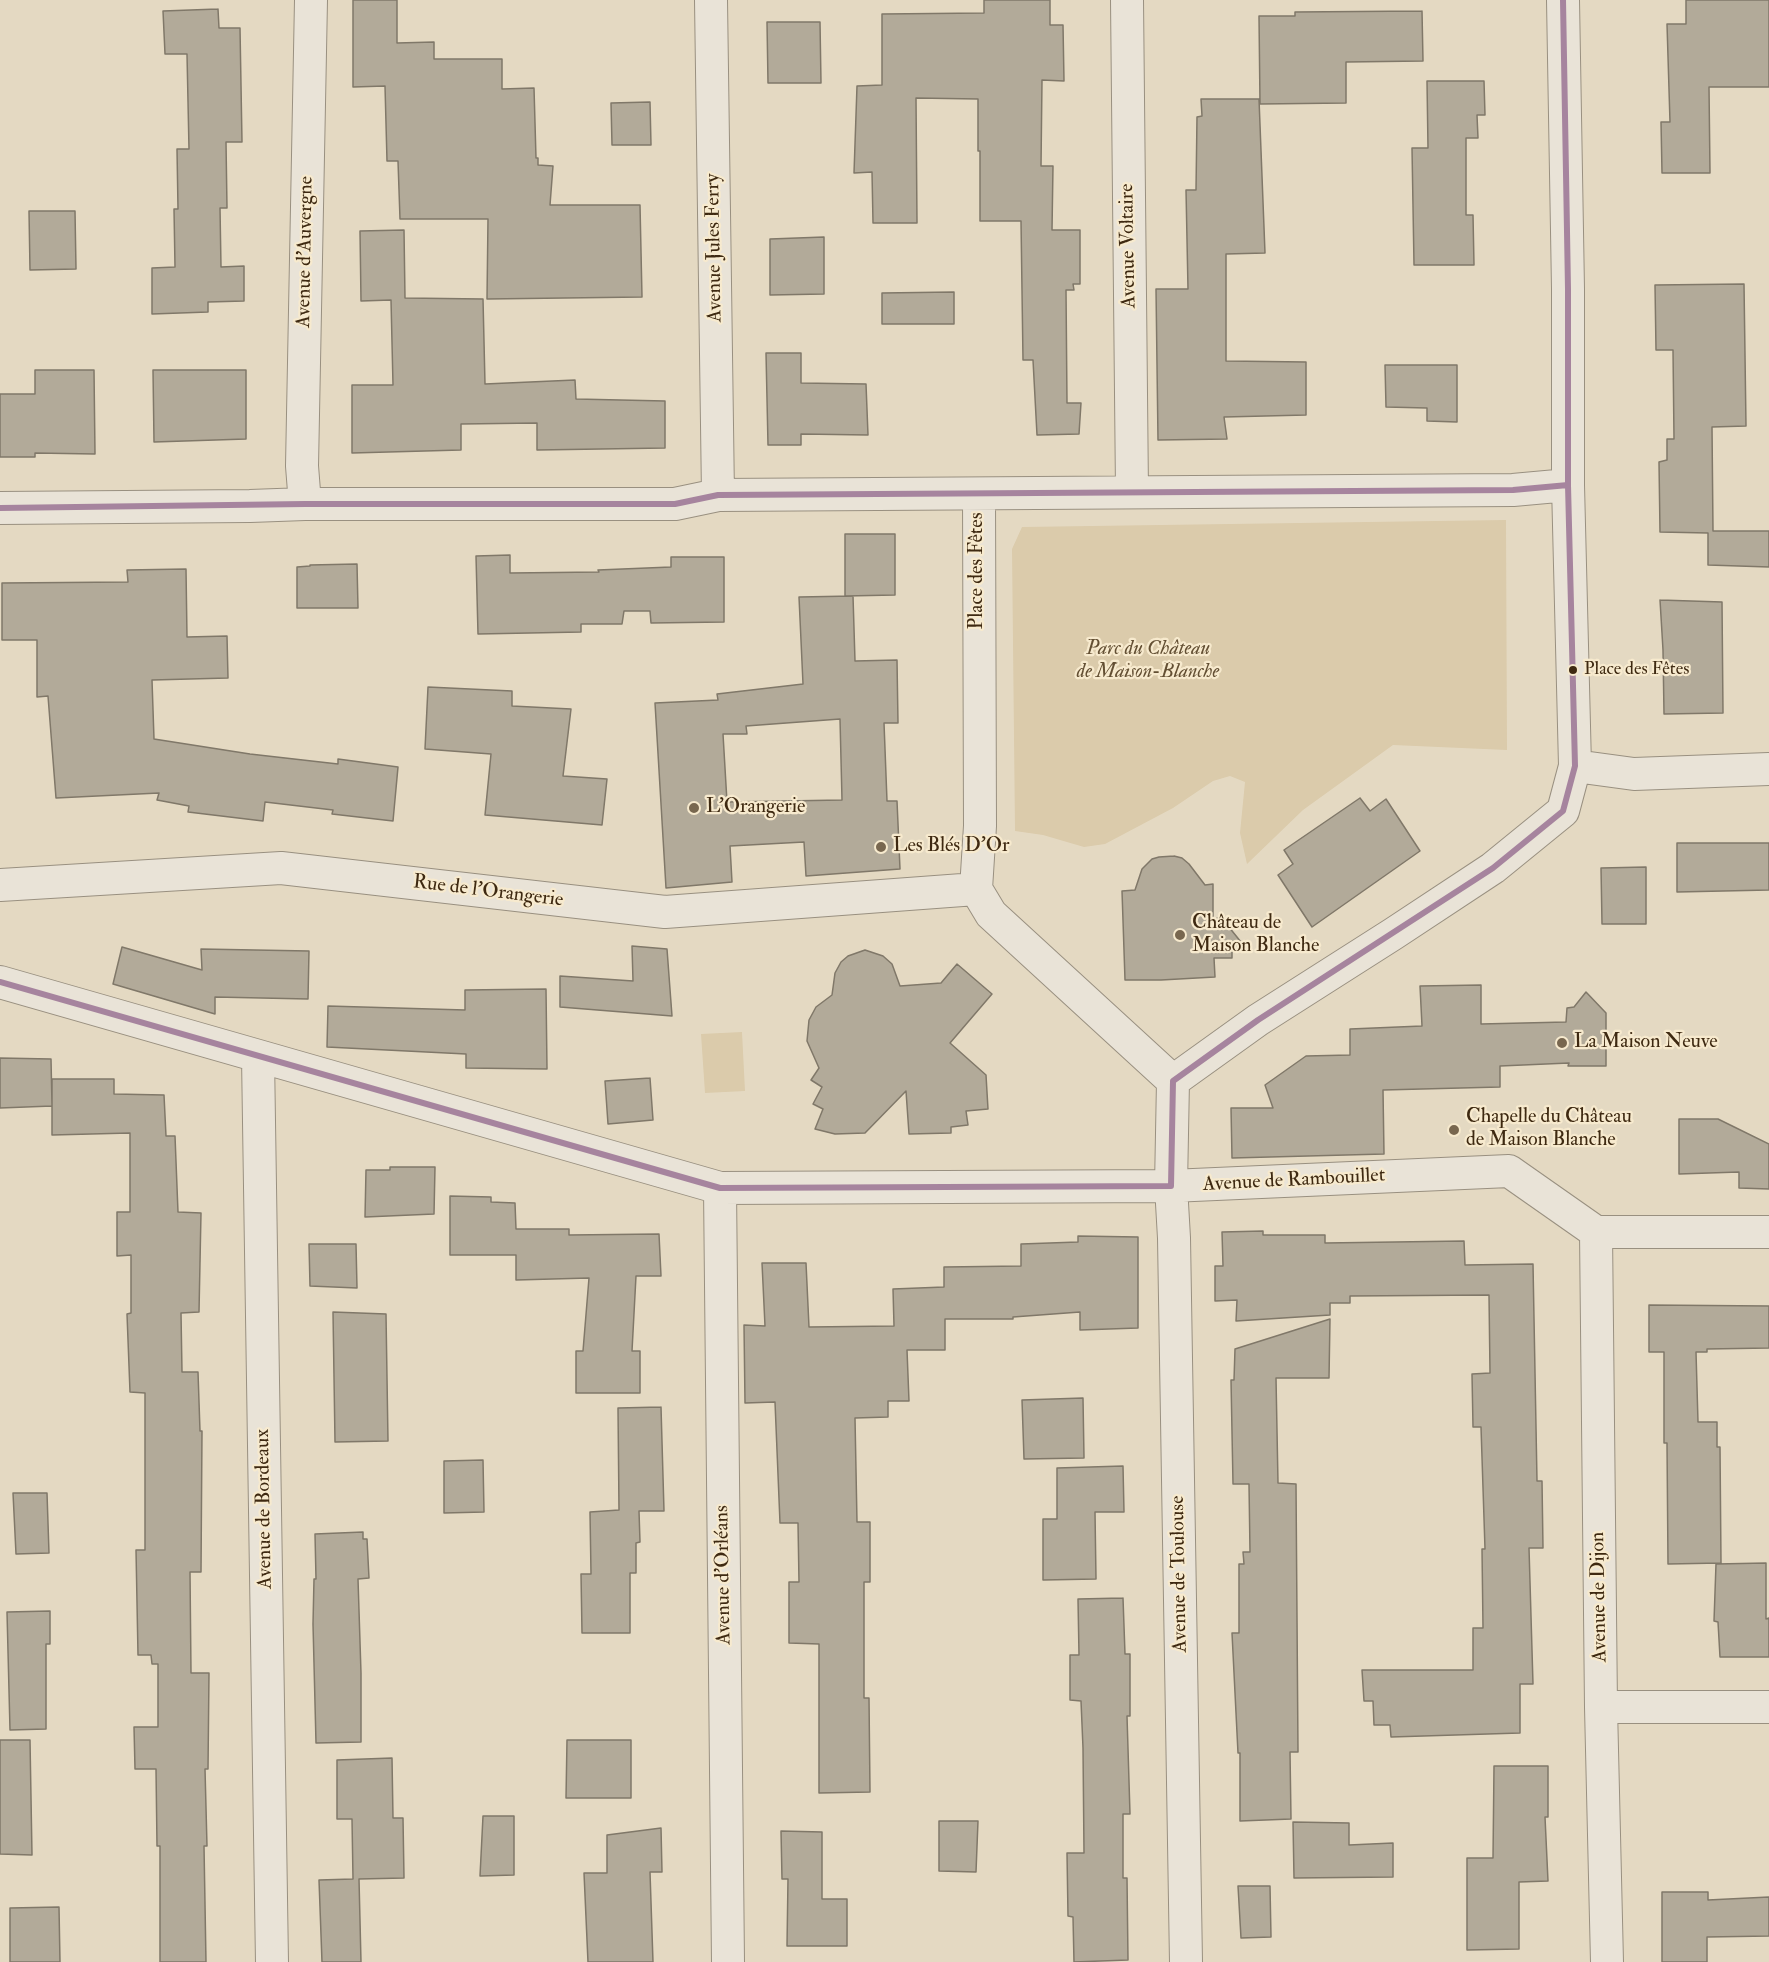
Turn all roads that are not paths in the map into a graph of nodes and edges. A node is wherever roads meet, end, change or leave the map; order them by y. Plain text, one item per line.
1 (311, 0) edge
2 (711, 0) edge
3 (1127, 0) edge
4 (1563, 0) edge
5 (1568, 485) junction
6 (1132, 491) junction
7 (718, 495) junction
8 (978, 495) junction
9 (304, 504) junction
10 (0, 508) edge
11 (1575, 766) junction
12 (1769, 769) edge
13 (0, 885) edge
14 (976, 889) junction
15 (0, 982) edge
16 (258, 1057) junction
17 (1173, 1081) junction
18 (1171, 1186) junction
19 (720, 1188) junction
20 (1596, 1232) junction
21 (1769, 1232) edge
22 (1601, 1707) junction
23 (1769, 1707) edge
24 (272, 1962) edge
25 (728, 1962) edge
26 (1186, 1962) edge
27 (1607, 1962) edge

1 - 9 street, Avenue d'Auvergne
2 - 7 street, Avenue Jules Ferry
3 - 6 street, Avenue Voltaire
4 - 5 street
5 - 6 street, Place des Fêtes
5 - 11 street
6 - 8 street, Place des Fêtes
7 - 8 street
7 - 9 street
8 - 14 street, Place des Fêtes
9 - 10 street
11 - 12 street
11 - 17 street
13 - 14 street, Rue de l'Orangerie
14 - 17 street
15 - 16 street, Avenue de Rambouillet
16 - 19 street, Avenue de Rambouillet
16 - 24 street, Avenue de Bordeaux
17 - 18 street
18 - 19 street, Avenue de Rambouillet
18 - 20 street, Avenue de Rambouillet
18 - 26 street, Avenue de Toulouse
19 - 25 street, Avenue d'Orléans
20 - 21 street
20 - 22 street, Avenue de Dijon
22 - 23 street
22 - 27 street, Avenue de Dijon

